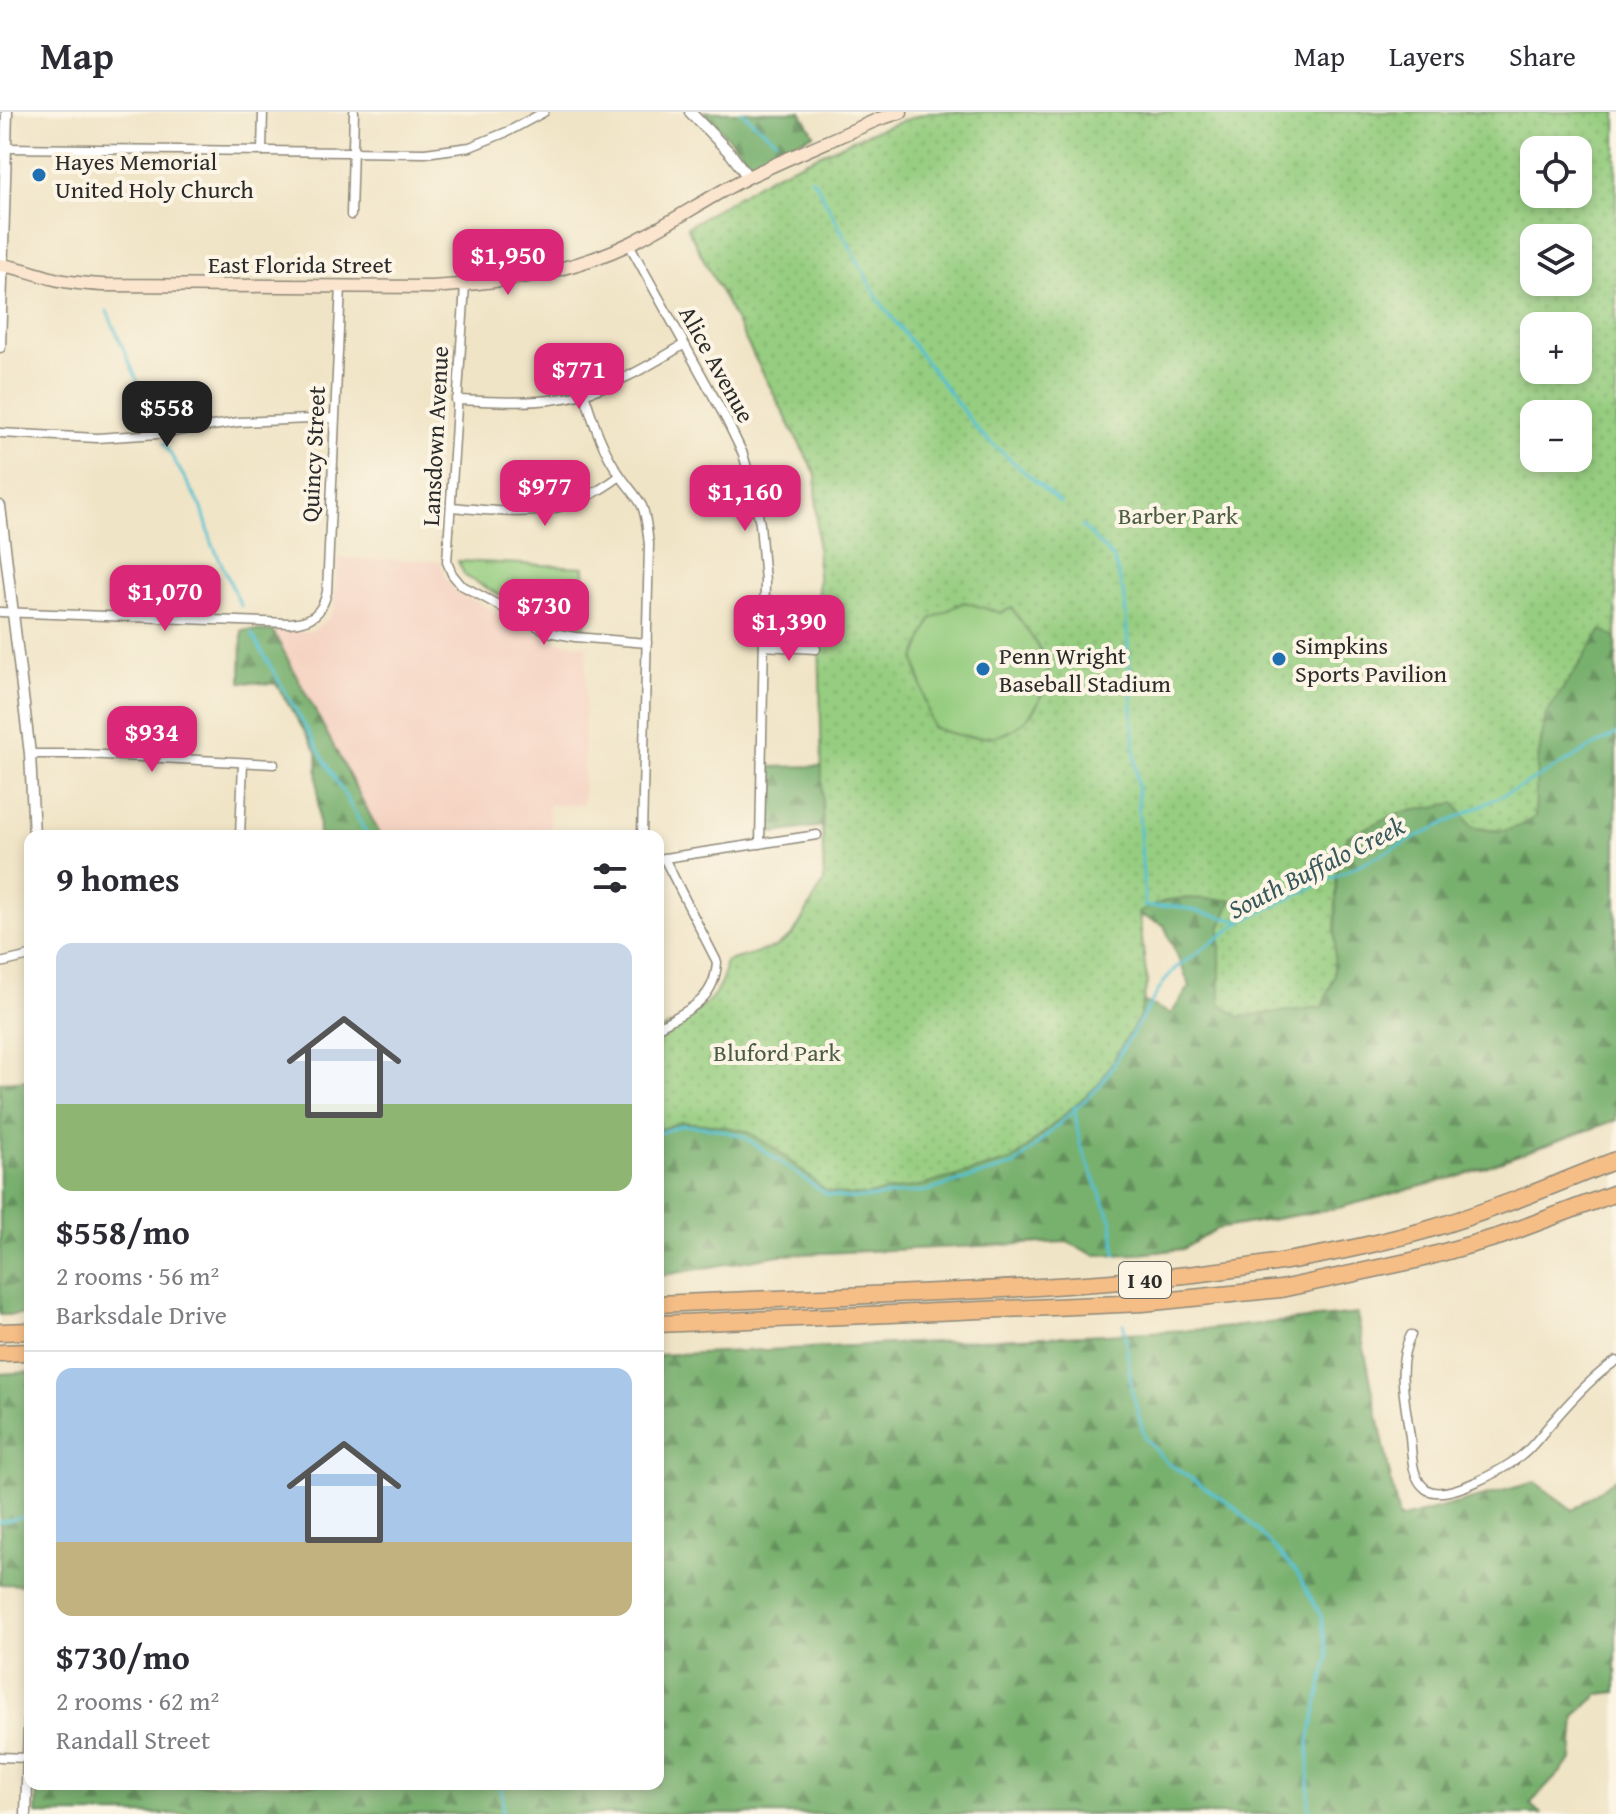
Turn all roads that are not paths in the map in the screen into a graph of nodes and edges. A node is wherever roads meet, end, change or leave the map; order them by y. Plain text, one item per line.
1 (7, 112) edge
2 (263, 112) edge
3 (354, 112) edge
4 (544, 112) edge
5 (690, 112) edge
6 (901, 112) edge
7 (878, 115) edge
8 (6, 148) junction
9 (262, 151) junction
10 (353, 151) junction
11 (748, 177) junction
12 (351, 215) dead end
13 (629, 244) junction
14 (2, 265) edge
15 (465, 285) junction
16 (341, 286) junction
17 (683, 345) junction
18 (0, 347) edge
19 (584, 393) junction
20 (456, 400) junction
21 (334, 418) junction
22 (0, 433) edge
23 (620, 476) junction
24 (0, 506) edge
25 (451, 507) junction
26 (14, 611) junction
27 (0, 612) edge
28 (647, 643) junction
29 (764, 646) junction
30 (816, 649) dead end
31 (30, 754) junction
32 (243, 763) junction
33 (274, 764) dead end
34 (34, 830) edge
35 (240, 830) edge
36 (642, 830) edge
37 (817, 835) dead end
38 (760, 844) junction
39 (664, 859) edge
40 (664, 865) edge
41 (24, 957) edge
42 (0, 963) edge
43 (664, 1023) edge
44 (1616, 1160) edge
45 (1616, 1193) edge
46 (664, 1304) edge
47 (664, 1324) edge
48 (24, 1331) edge
49 (0, 1332) edge
50 (1411, 1335) dead end
51 (24, 1352) edge
52 (0, 1353) edge
53 (1616, 1361) edge
54 (0, 1757) edge
55 (24, 1758) edge
56 (26, 1790) edge
57 (26, 1814) edge

1 - 8 street
2 - 9 street
3 - 10 street
4 - 10 street
5 - 11 street
6 - 7 main road, East Florida Street
7 - 11 main road, East Florida Street
8 - 9 street
8 - 14 street
9 - 10 street
10 - 12 street
11 - 13 main road, East Florida Street
13 - 15 main road, East Florida Street
13 - 17 street, Alice Avenue
14 - 16 main road, East Florida Street
14 - 18 street
15 - 16 main road, East Florida Street
15 - 20 street, Lansdown Avenue
16 - 21 street, Quincy Street
17 - 19 street
17 - 29 street, Alice Avenue
19 - 20 street
19 - 23 street
20 - 25 street, Lansdown Avenue
21 - 22 street
21 - 26 street, Quincy Street
23 - 25 street
23 - 28 street
24 - 26 street
25 - 28 street, Lansdown Avenue
26 - 27 street
26 - 31 street
28 - 36 street
29 - 30 street
29 - 38 street, Alice Avenue
31 - 32 street
31 - 34 street
32 - 33 street
32 - 35 street
37 - 38 street
38 - 39 street
40 - 43 street
41 - 42 street
44 - 46 highway, I 40
45 - 47 highway, I 40
48 - 49 highway
50 - 53 street
51 - 52 highway
54 - 55 street
56 - 57 street

